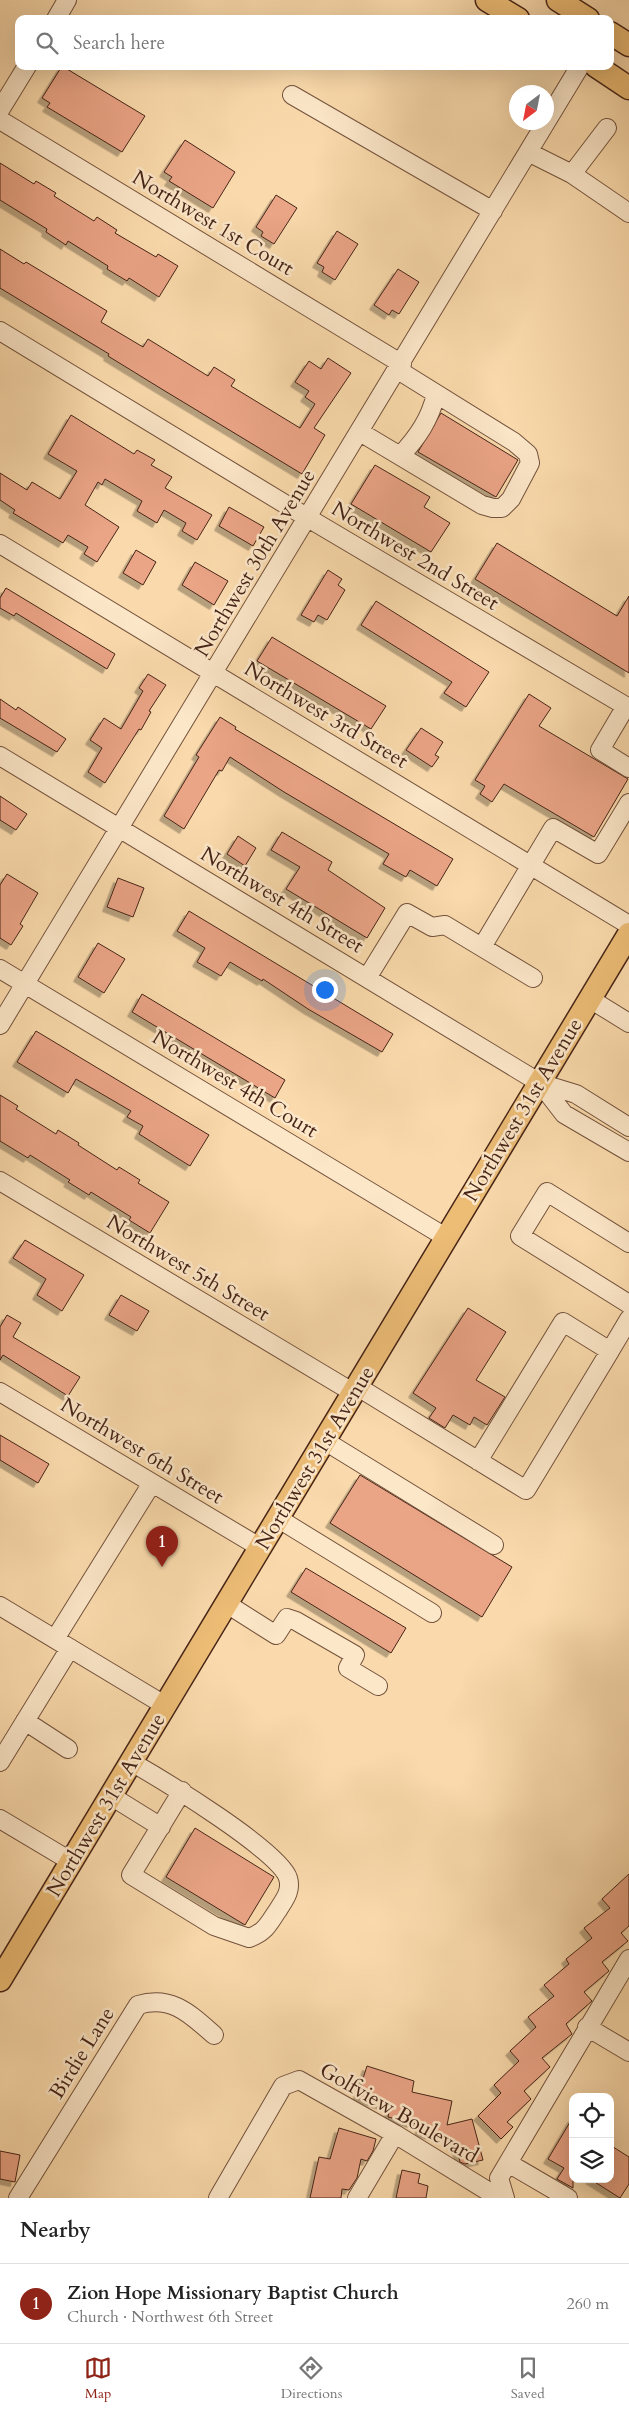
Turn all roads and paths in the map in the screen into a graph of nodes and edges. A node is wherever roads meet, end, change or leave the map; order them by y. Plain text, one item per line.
1 (67, 0) edge
2 (486, 0) edge
3 (558, 0) edge
4 (58, 15) edge
5 (511, 15) edge
6 (582, 15) edge
7 (614, 36) edge
8 (629, 45) edge
9 (25, 70) edge
10 (578, 70) edge
11 (602, 70) edge
12 (629, 88) edge
13 (292, 95) dead end
14 (0, 110) edge
15 (0, 120) edge
16 (608, 128) dead end
17 (528, 152) junction
18 (572, 174) junction
19 (494, 211) junction
20 (629, 213) edge
21 (0, 332) edge
22 (400, 367) junction
23 (436, 394) junction
24 (360, 432) junction
25 (400, 456) junction
26 (308, 518) junction
27 (0, 544) edge
28 (214, 673) junction
29 (628, 707) edge
30 (0, 756) edge
31 (629, 768) edge
32 (629, 803) edge
33 (119, 828) junction
34 (532, 866) junction
35 (629, 925) edge
36 (629, 934) edge
37 (482, 947) junction
38 (0, 969) edge
39 (367, 978) junction
40 (533, 978) dead end
41 (25, 984) junction
42 (590, 999) junction
43 (629, 1023) edge
44 (0, 1025) edge
45 (540, 1083) junction
46 (629, 1127) edge
47 (629, 1152) edge
48 (0, 1181) edge
49 (447, 1238) junction
50 (629, 1243) edge
51 (629, 1304) edge
52 (629, 1319) edge
53 (610, 1350) junction
54 (356, 1390) junction
55 (0, 1392) edge
56 (326, 1440) junction
57 (478, 1460) junction
58 (152, 1483) junction
59 (278, 1519) junction
60 (494, 1545) dead end
61 (261, 1548) junction
62 (227, 1604) junction
63 (0, 1606) edge
64 (432, 1613) dead end
65 (62, 1643) junction
66 (378, 1686) dead end
67 (166, 1706) junction
68 (25, 1722) junction
69 (68, 1749) dead end
70 (0, 1762) edge
71 (133, 1763) junction
72 (182, 1791) junction
73 (111, 1796) junction
74 (0, 1819) edge
75 (161, 1827) junction
76 (72, 1862) junction
77 (629, 1958) edge
78 (0, 1980) edge
79 (587, 2027) junction
80 (214, 2035) dead end
81 (629, 2052) edge
82 (395, 2134) junction
83 (508, 2163) junction
84 (18, 2198) edge
85 (218, 2198) edge
86 (357, 2198) edge
87 (499, 2198) edge
88 (505, 2198) edge
89 (568, 2198) edge

1 - 4 street
2 - 5 main road
3 - 6 main road
7 - 8 main road
9 - 14 street
10 - 17 street, Northwest 30th Avenue
11 - 12 main road
13 - 19 street
15 - 22 street, Northwest 1st Court
16 - 18 street
17 - 18 street
17 - 19 street, Northwest 30th Avenue
18 - 20 street
19 - 22 street, Northwest 30th Avenue
21 - 26 street, Northwest 2nd Street
22 - 23 street, Northwest 1st Court
22 - 24 street, Northwest 30th Avenue
23 - 25 street
23 - 25 street, Northwest 1st Court
24 - 25 street
24 - 26 street, Northwest 30th Avenue
26 - 28 street, Northwest 30th Avenue
26 - 29 street, Northwest 2nd Street
27 - 28 street, Northwest 3rd Street
28 - 33 street, Northwest 30th Avenue
28 - 34 street, Northwest 3rd Street
29 - 31 street
30 - 33 street, Northwest 4th Street
32 - 34 street
33 - 39 street, Northwest 4th Street
33 - 41 street, Northwest 30th Avenue
34 - 35 street, Northwest 3rd Street
34 - 37 street
36 - 42 main road, Northwest 31st Avenue
37 - 39 street
37 - 40 street
38 - 41 street, Northwest 4th Court
39 - 45 street, Northwest 4th Street
41 - 44 street, Northwest 30th Avenue
41 - 49 street, Northwest 4th Court
42 - 43 street
42 - 45 main road, Northwest 31st Avenue
45 - 46 street
45 - 47 street
45 - 49 main road, Northwest 31st Avenue
48 - 54 street, Northwest 5th Street
49 - 54 main road, Northwest 31st Avenue
50 - 51 street
52 - 53 street
53 - 57 street
53 - 57 street, Northwest 5th Street
54 - 56 main road, Northwest 31st Avenue
54 - 57 street, Northwest 5th Street
55 - 58 street, Northwest 6th Street
56 - 59 main road, Northwest 31st Avenue
56 - 60 street
58 - 61 street, Northwest 6th Street
58 - 65 street
59 - 61 main road, Northwest 31st Avenue
59 - 64 street
61 - 62 main road, Northwest 31st Avenue
62 - 66 street
62 - 67 main road, Northwest 31st Avenue
63 - 65 street
65 - 67 street
65 - 68 street
67 - 71 main road, Northwest 31st Avenue
68 - 69 street
68 - 70 street
71 - 72 street
71 - 73 main road, Northwest 31st Avenue
72 - 75 street
72 - 75 street
73 - 75 street
73 - 76 main road, Northwest 31st Avenue
74 - 76 street
76 - 78 main road, Northwest 31st Avenue
77 - 79 street, Golfview Boulevard
79 - 81 street
79 - 83 street, Golfview Boulevard
80 - 84 street, Birdie Lane
82 - 85 street, Golfview Boulevard
82 - 86 street
82 - 87 street, Golfview Boulevard
83 - 88 street, Golfview Boulevard
83 - 89 street

